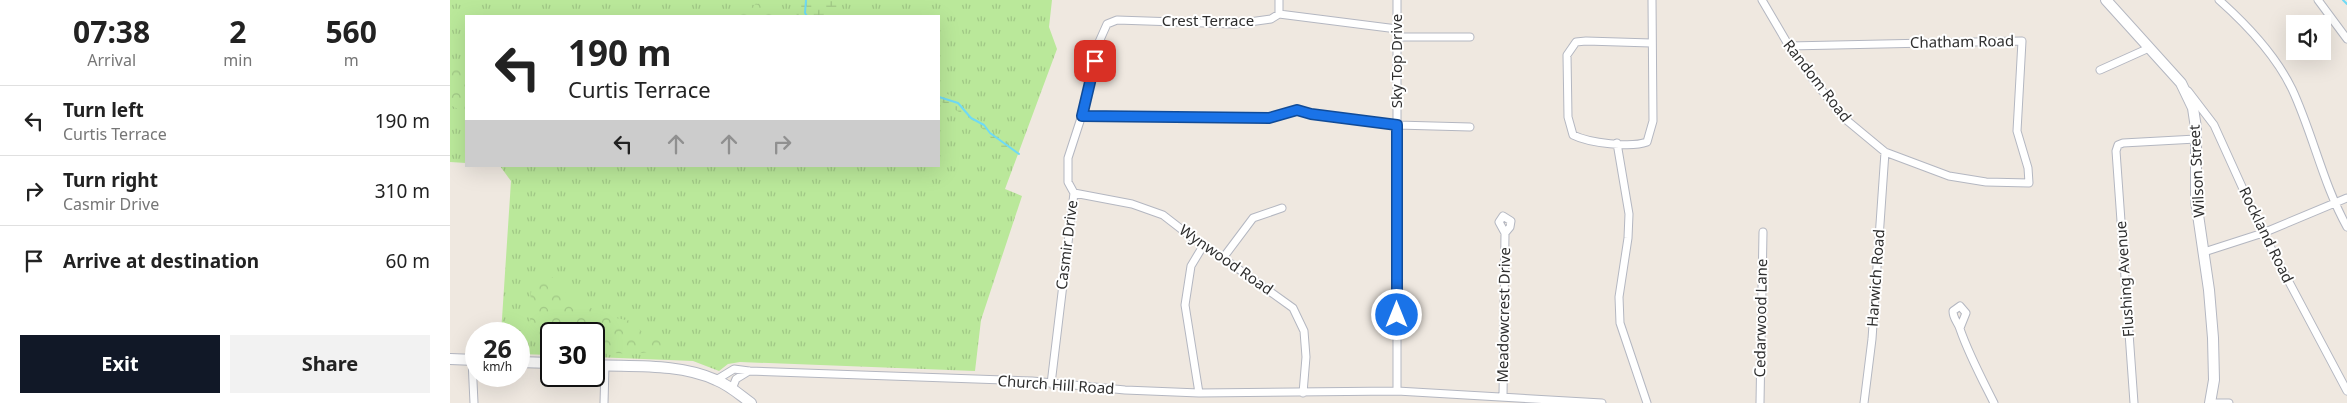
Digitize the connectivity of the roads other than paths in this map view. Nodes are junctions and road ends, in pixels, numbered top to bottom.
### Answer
1 (1279, 0) edge
2 (1397, 0) edge
3 (1652, 0) edge
4 (1762, 0) edge
5 (2106, 0) edge
6 (2219, 0) edge
7 (2318, 0) edge
8 (1279, 14) junction
9 (1107, 24) joint
10 (1397, 29) junction
11 (1396, 37) junction
12 (1470, 37) dead end
13 (2347, 39) edge
14 (1651, 43) junction
15 (1789, 46) junction
16 (2149, 48) junction
17 (2100, 70) dead end
18 (2181, 83) junction
19 (1082, 116) junction
20 (1397, 125) junction
21 (1470, 126) dead end
22 (2196, 139) junction
23 (1617, 143) junction
24 (1885, 152) junction
25 (2029, 183) joint
26 (1074, 193) junction
27 (2347, 198) edge
28 (2334, 204) junction
29 (1282, 208) dead end
30 (2347, 227) edge
31 (1763, 232) dead end
32 (1505, 233) dead end
33 (2263, 234) junction
34 (1203, 246) junction
35 (2204, 252) junction
36 (1223, 258) junction
37 (1960, 328) dead end
38 (450, 359) edge
39 (465, 360) edge
40 (605, 366) edge
41 (749, 371) junction
42 (716, 380) junction
43 (1051, 384) junction
44 (474, 387) edge
45 (604, 387) edge
46 (732, 389) junction
47 (1397, 391) junction
48 (2347, 391) edge
49 (1303, 392) junction
50 (1199, 393) junction
51 (1503, 397) junction
52 (1554, 401) edge
53 (474, 403) edge
54 (604, 403) edge
55 (751, 403) edge
56 (1602, 403) edge
57 (1647, 403) edge
58 (1760, 403) edge
59 (1864, 403) edge
60 (1994, 403) edge
61 (2134, 403) edge
62 (2210, 403) edge
63 (2215, 403) edge
64 (2229, 403) edge

1 - 8 street
2 - 10 street, Sky Top Drive
3 - 14 street
4 - 15 street, Random Road
5 - 16 main road, Wilson Street
6 - 28 street
7 - 13 street
8 - 9 street, Crest Terrace
8 - 10 street, Crest Terrace
9 - 19 street, Casmir Drive
10 - 11 street, Sky Top Drive
11 - 12 street
11 - 20 street, Sky Top Drive
14 - 23 street
14 - 23 street
15 - 24 street, Random Road
15 - 25 street, Chatham Road
16 - 17 street
16 - 18 main road, Wilson Street
18 - 22 main road, Wilson Street
18 - 33 street, Rockland Road
19 - 20 street
19 - 26 street, Casmir Drive
20 - 21 street
20 - 47 street, Sky Top Drive
22 - 35 main road, Wilson Street
22 - 61 street, Flushing Avenue
23 - 57 street
24 - 25 street, Random Road
24 - 59 street, Harwich Road
26 - 34 street, Wynwood Road
26 - 43 street, Casmir Drive
27 - 28 street
28 - 30 street
28 - 33 street
29 - 36 street
31 - 58 street, Cedarwood Lane
32 - 51 street, Meadowcrest Drive
33 - 35 street
33 - 48 street, Rockland Road
34 - 36 street, Wynwood Road
34 - 50 street
35 - 62 main road, Wilson Street
36 - 49 street, Wynwood Road
37 - 60 street
38 - 39 main road
40 - 42 main road
41 - 42 street, Church Hill Road
41 - 43 street, Church Hill Road
41 - 46 street
42 - 46 main road
43 - 50 street, Church Hill Road
44 - 53 street
45 - 54 street
46 - 55 main road
47 - 49 street, Church Hill Road
47 - 51 street, Church Hill Road
49 - 50 street, Church Hill Road
51 - 52 street, Church Hill Road
52 - 56 street, Church Hill Road
63 - 64 street

